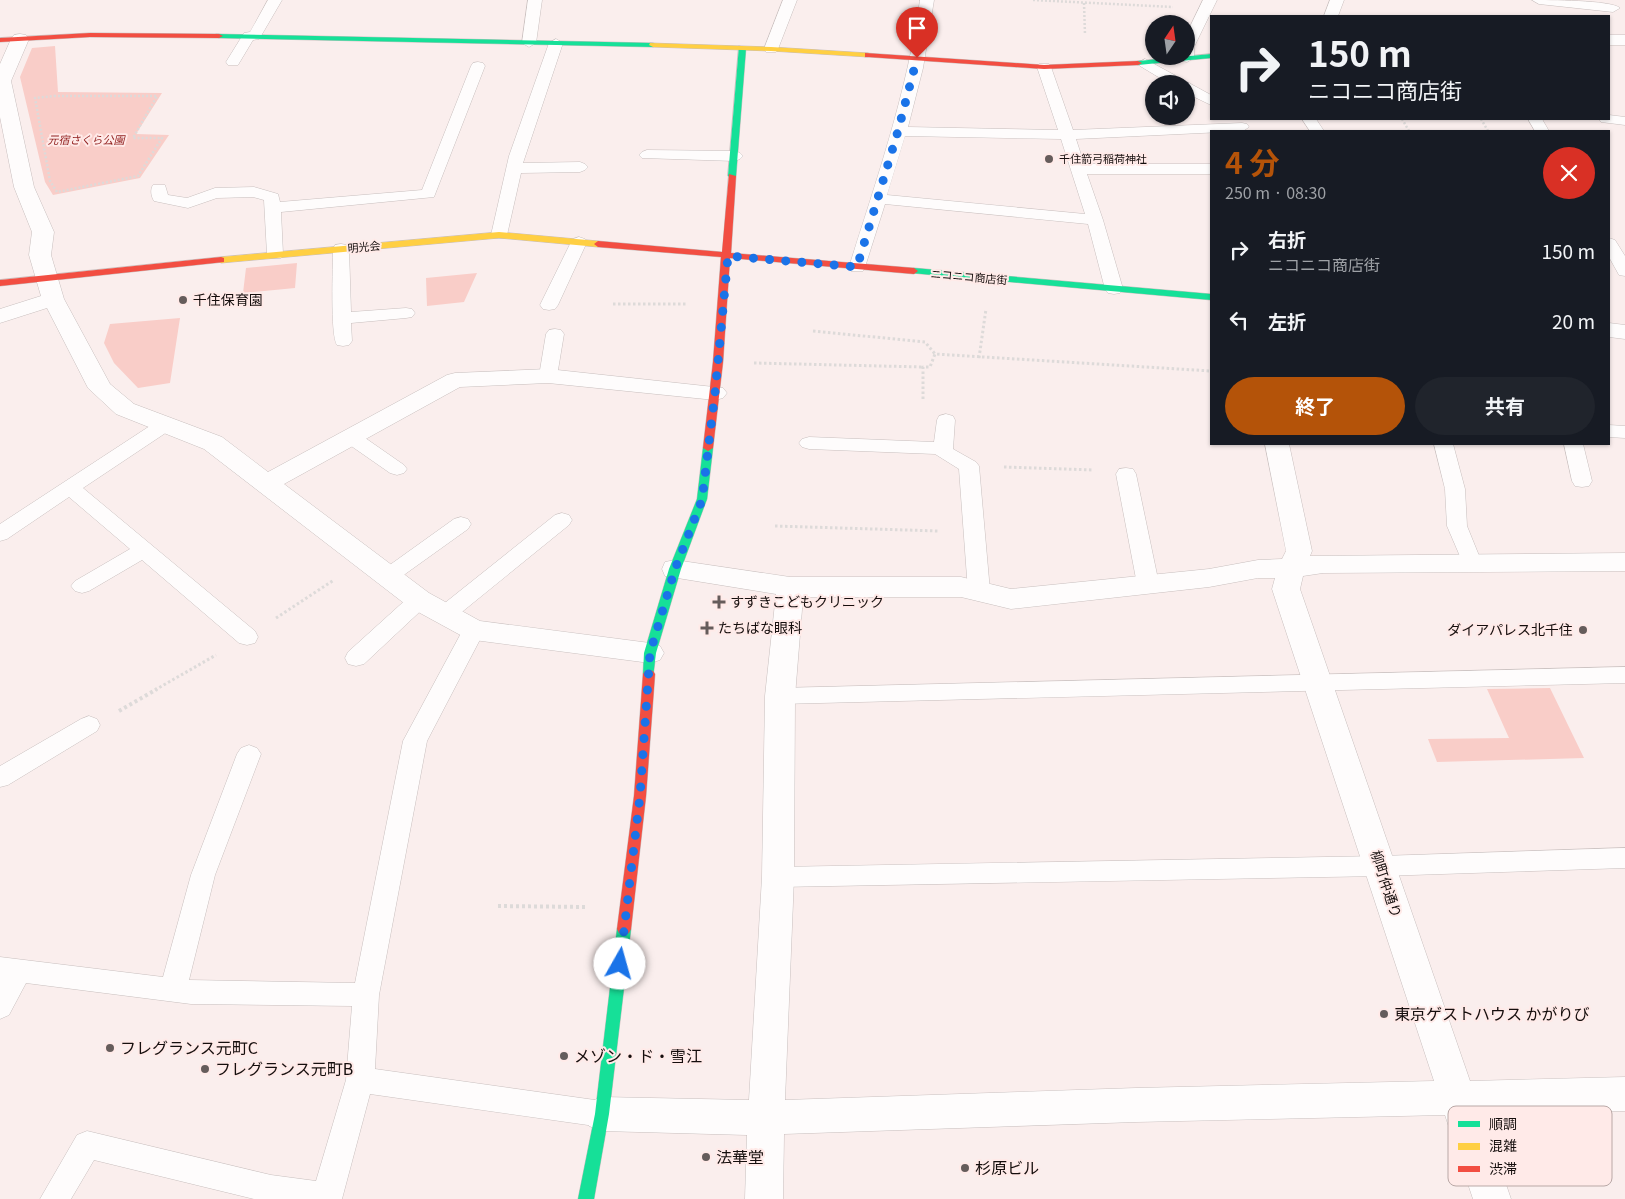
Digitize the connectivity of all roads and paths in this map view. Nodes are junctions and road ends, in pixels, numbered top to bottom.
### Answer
1 (275, 0) edge
2 (535, 0) edge
3 (790, 0) edge
4 (927, 0) edge
5 (1033, 0) edge
6 (1114, 0) edge
7 (1338, 0) edge
8 (1529, 0) edge
9 (1539, 0) edge
10 (1208, 4) edge
11 (1114, 5) junction
12 (1613, 8) dead end
13 (1331, 15) edge
14 (1536, 15) edge
15 (1195, 32) edge
16 (251, 36) junction
17 (20, 39) junction
18 (0, 40) edge
19 (1610, 40) edge
20 (1625, 40) edge
21 (529, 43) junction
22 (556, 43) junction
23 (742, 48) junction
24 (771, 49) junction
25 (1210, 56) edge
26 (1195, 57) edge
27 (917, 58) junction
28 (233, 62) dead end
29 (1145, 63) edge
30 (1148, 65) edge
31 (478, 66) dead end
32 (1044, 67) junction
33 (1166, 75) edge
34 (1, 81) edge
35 (1195, 92) edge
36 (54, 96) joint
37 (1210, 100) edge
38 (1610, 119) edge
39 (1625, 121) edge
40 (1241, 126) edge
41 (6, 131) edge
42 (898, 131) junction
43 (1067, 135) junction
44 (647, 155) dead end
45 (734, 156) junction
46 (580, 167) dead end
47 (514, 168) junction
48 (1078, 169) junction
49 (1210, 169) edge
50 (159, 188) dead end
51 (878, 199) junction
52 (272, 208) junction
53 (1095, 220) junction
54 (499, 235) junction
55 (580, 242) junction
56 (1610, 245) edge
57 (341, 248) junction
58 (276, 254) junction
59 (728, 256) junction
60 (857, 267) junction
61 (1625, 271) edge
62 (991, 279) junction
63 (0, 283) edge
64 (51, 288) junction
65 (1114, 289) junction
66 (1210, 297) edge
67 (614, 304) dead end
68 (723, 304) junction
69 (549, 305) dead end
70 (406, 313) dead end
71 (0, 316) edge
72 (342, 318) junction
73 (1610, 330) edge
74 (813, 331) dead end
75 (1625, 332) edge
76 (555, 334) dead end
77 (342, 341) dead end
78 (935, 354) junction
79 (979, 358) junction
80 (718, 362) junction
81 (923, 367) junction
82 (1210, 372) edge
83 (548, 376) junction
84 (715, 393) junction
85 (946, 420) joint
86 (166, 424) junction
87 (1610, 431) edge
88 (1625, 432) edge
89 (351, 437) junction
90 (809, 443) dead end
91 (1277, 445) edge
92 (1444, 445) edge
93 (1573, 445) edge
94 (944, 448) junction
95 (969, 466) junction
96 (398, 469) dead end
97 (1126, 474) joint
98 (1582, 481) dead end
99 (265, 484) junction
100 (71, 488) junction
101 (562, 520) dead end
102 (461, 524) dead end
103 (775, 526) dead end
104 (974, 532) junction
105 (0, 534) edge
106 (143, 550) junction
107 (1472, 563) junction
108 (1623, 566) edge
109 (1292, 568) junction
110 (675, 569) junction
111 (386, 577) junction
112 (1148, 584) junction
113 (82, 586) dead end
114 (790, 587) junction
115 (979, 591) junction
116 (418, 600) junction
117 (444, 615) junction
118 (474, 630) junction
119 (247, 638) dead end
120 (650, 653) junction
121 (356, 658) dead end
122 (1625, 675) edge
123 (1318, 684) junction
124 (780, 696) junction
125 (89, 725) dead end
126 (249, 754) dead end
127 (0, 778) edge
128 (1625, 858) edge
129 (1381, 866) junction
130 (778, 877) junction
131 (498, 906) dead end
132 (627, 908) junction
133 (9, 970) edge
134 (173, 990) junction
135 (366, 996) junction
136 (0, 1007) edge
137 (360, 1080) junction
138 (1625, 1094) edge
139 (1458, 1099) junction
140 (1460, 1106) edge
141 (602, 1114) junction
142 (766, 1118) junction
143 (1488, 1186) edge
144 (327, 1198) edge
145 (55, 1199) edge
146 (586, 1199) edge
147 (764, 1199) edge
148 (1492, 1199) edge

1 - 16 lane
2 - 21 lane
3 - 24 lane
4 - 27 lane
5 - 11 path
6 - 11 path
7 - 13 lane
8 - 14 lane
9 - 12 lane
10 - 11 path
10 - 15 lane
16 - 17 street
16 - 21 street
16 - 28 lane
17 - 18 street
17 - 34 street
19 - 20 street
21 - 22 street
22 - 23 street
22 - 47 lane
23 - 24 street
23 - 45 street
24 - 27 street
25 - 26 street
27 - 32 street
27 - 42 lane
29 - 32 street
30 - 33 lane
31 - 52 lane
32 - 43 lane
34 - 41 street
35 - 37 lane
36 - 36 path
38 - 39 lane
40 - 43 lane
41 - 64 street
42 - 43 lane
42 - 51 lane
43 - 48 lane
44 - 45 lane
45 - 59 street
46 - 47 lane
47 - 54 lane
48 - 49 lane
48 - 53 lane
50 - 52 lane
51 - 53 lane
51 - 60 lane
52 - 58 lane
53 - 65 lane
54 - 55 street, 明光会
54 - 57 street, 明光会
55 - 59 street, 明光会
55 - 69 lane
56 - 61 lane
57 - 58 street, 明光会
57 - 72 lane
58 - 64 street, 明光会
59 - 60 street, ニコニコ商店街
59 - 68 street
60 - 62 street, ニコニコ商店街
62 - 65 street, ニコニコ商店街
62 - 79 path
63 - 64 street, 明光会
64 - 71 street
64 - 86 street
65 - 66 street, ニコニコ商店街
67 - 68 path
68 - 80 street
70 - 72 lane
72 - 77 lane
73 - 75 street
74 - 78 path
76 - 83 lane
78 - 79 path
78 - 81 path
79 - 82 path
80 - 81 path
80 - 84 street
81 - 85 path
83 - 84 street
83 - 89 street
84 - 110 street
85 - 94 lane
86 - 99 street
86 - 100 lane
87 - 88 lane
89 - 96 lane
89 - 99 street
90 - 94 lane
91 - 109 street, 柳町仲通り
92 - 107 lane
93 - 98 lane
94 - 95 lane
95 - 97 path
95 - 104 lane
97 - 112 lane
99 - 111 street
100 - 105 lane
100 - 106 lane
101 - 117 lane
102 - 111 lane
103 - 104 path
104 - 115 lane
106 - 113 lane
106 - 119 lane
107 - 108 street
107 - 109 street
109 - 112 street
109 - 123 street, 柳町仲通り
110 - 114 street
110 - 120 street
111 - 116 street
112 - 115 street
114 - 115 street
114 - 124 street
116 - 117 street
116 - 121 lane
117 - 118 street
118 - 120 street
118 - 135 lane
120 - 132 street
122 - 123 lane
123 - 124 lane
123 - 129 street, 柳町仲通り
124 - 130 street
125 - 127 lane
126 - 134 lane
128 - 129 lane
129 - 130 lane
129 - 139 street, 柳町仲通り
130 - 142 street
131 - 132 path
132 - 141 street
133 - 134 lane
133 - 136 lane
134 - 135 lane
135 - 137 lane
137 - 141 lane
137 - 144 lane
138 - 139 street
139 - 140 street, 柳町仲通り
139 - 142 street
141 - 142 street
141 - 146 street
142 - 147 street
143 - 148 street, 柳町仲通り
144 - 145 lane

